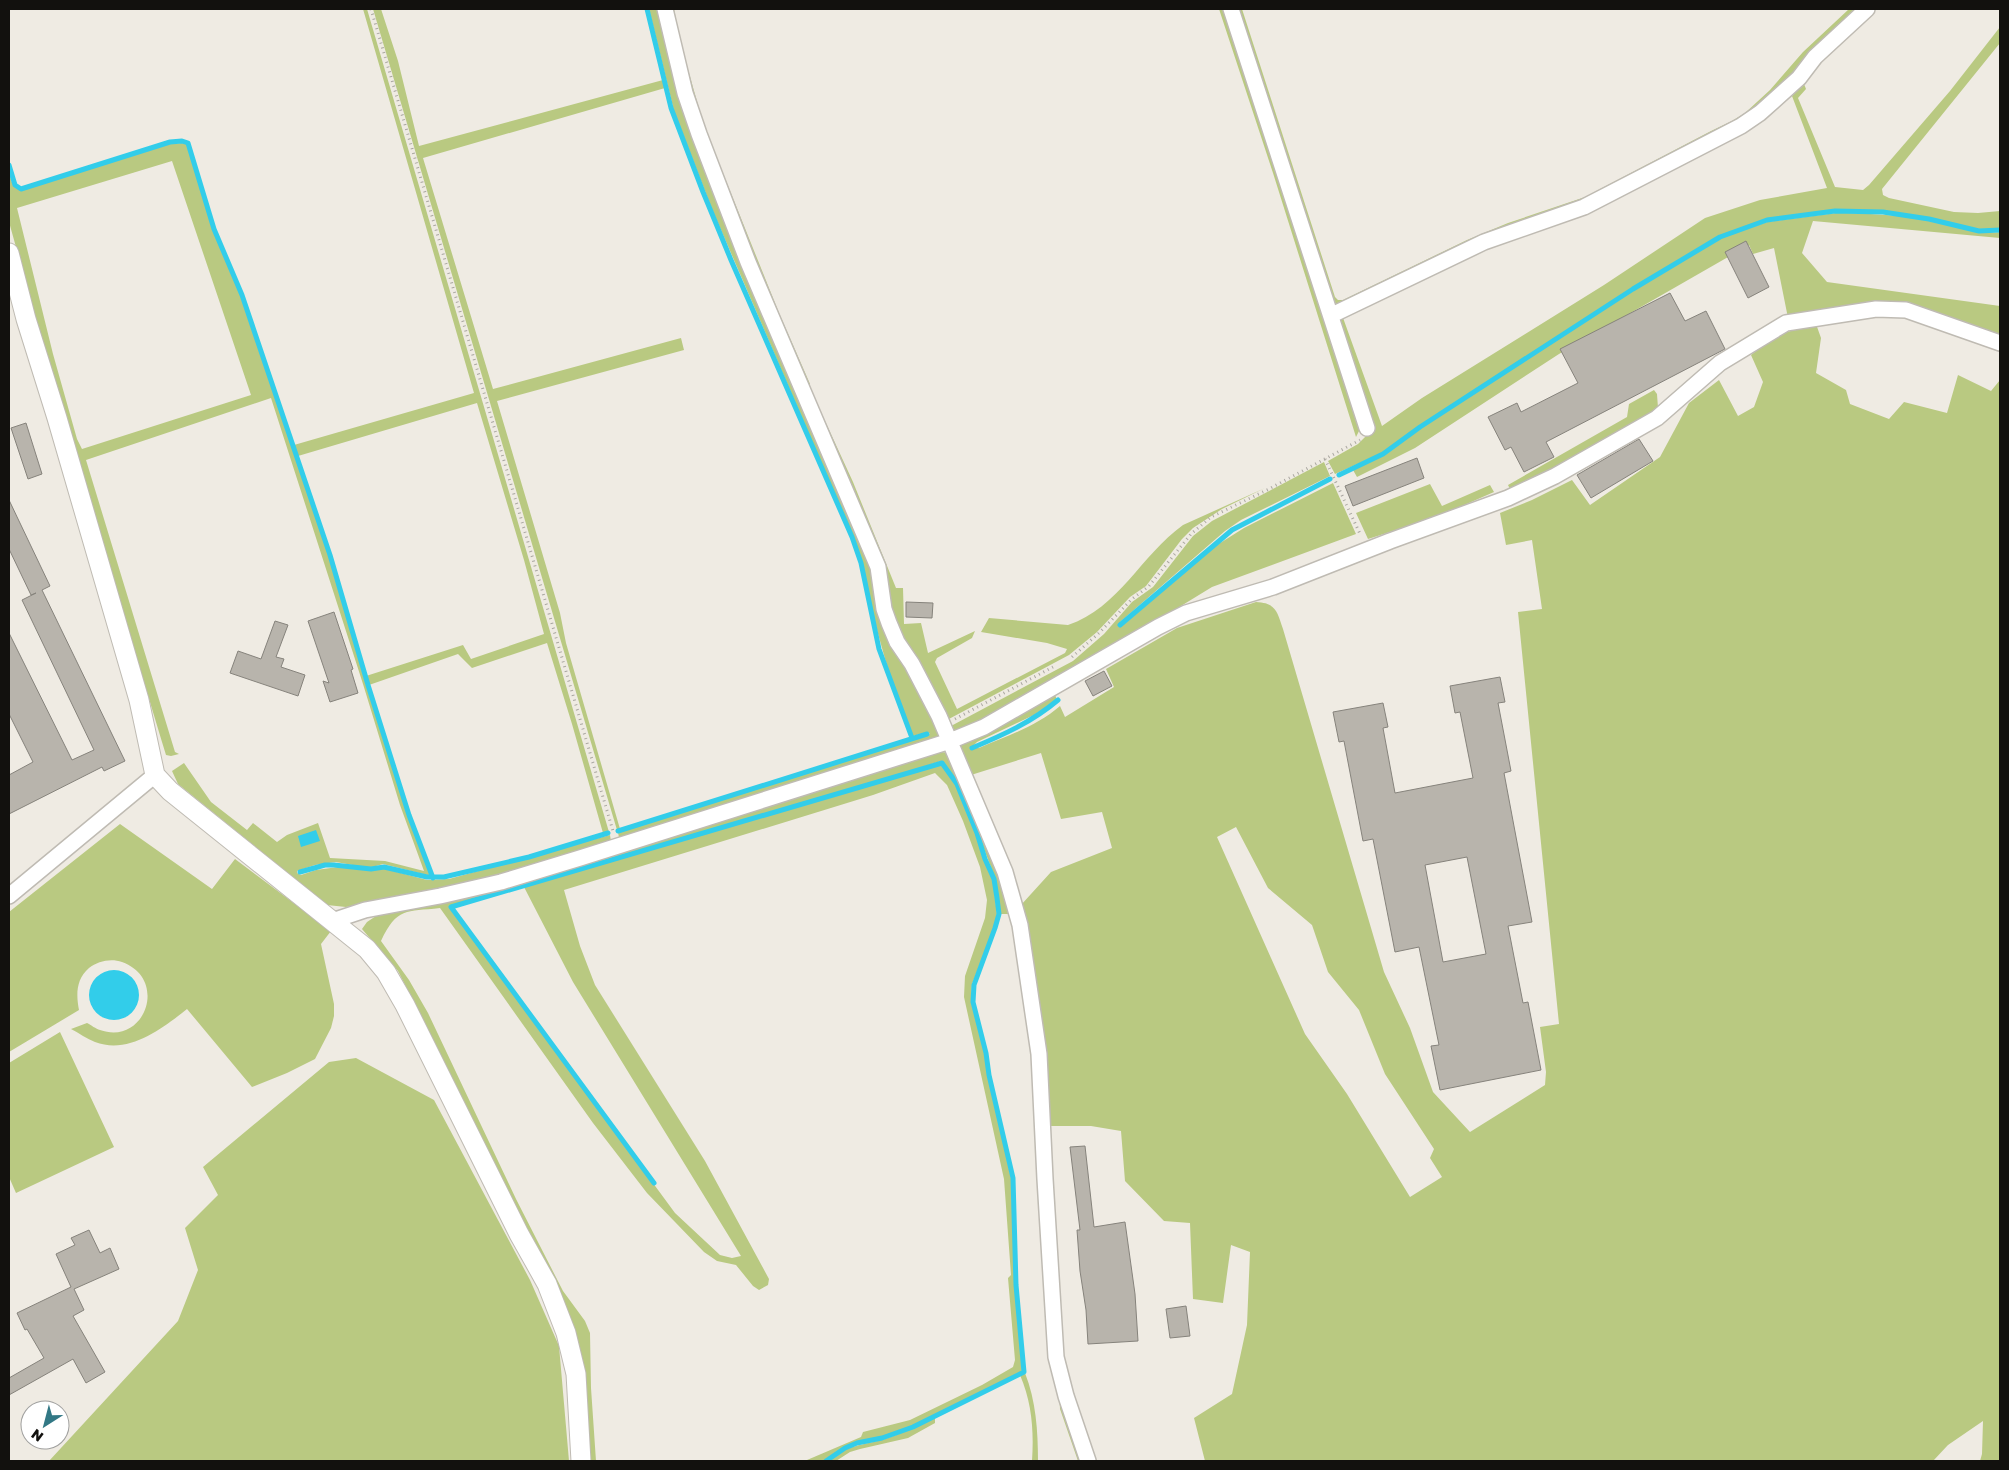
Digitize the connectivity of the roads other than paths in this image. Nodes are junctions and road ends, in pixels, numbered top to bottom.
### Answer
1 (665, 9) edge
2 (1231, 9) edge
3 (1867, 9) edge
4 (9, 253) edge
5 (1332, 316) junction
6 (2000, 343) edge
7 (1367, 428) road end
8 (950, 741) junction
9 (155, 775) junction
10 (9, 896) edge
11 (332, 921) junction
12 (582, 1461) edge
13 (1088, 1461) edge

1 - 8 street
2 - 5 street
3 - 5 street
4 - 9 street
5 - 7 street
6 - 8 street
8 - 11 street
8 - 13 street
9 - 10 street
9 - 11 street
11 - 12 street

